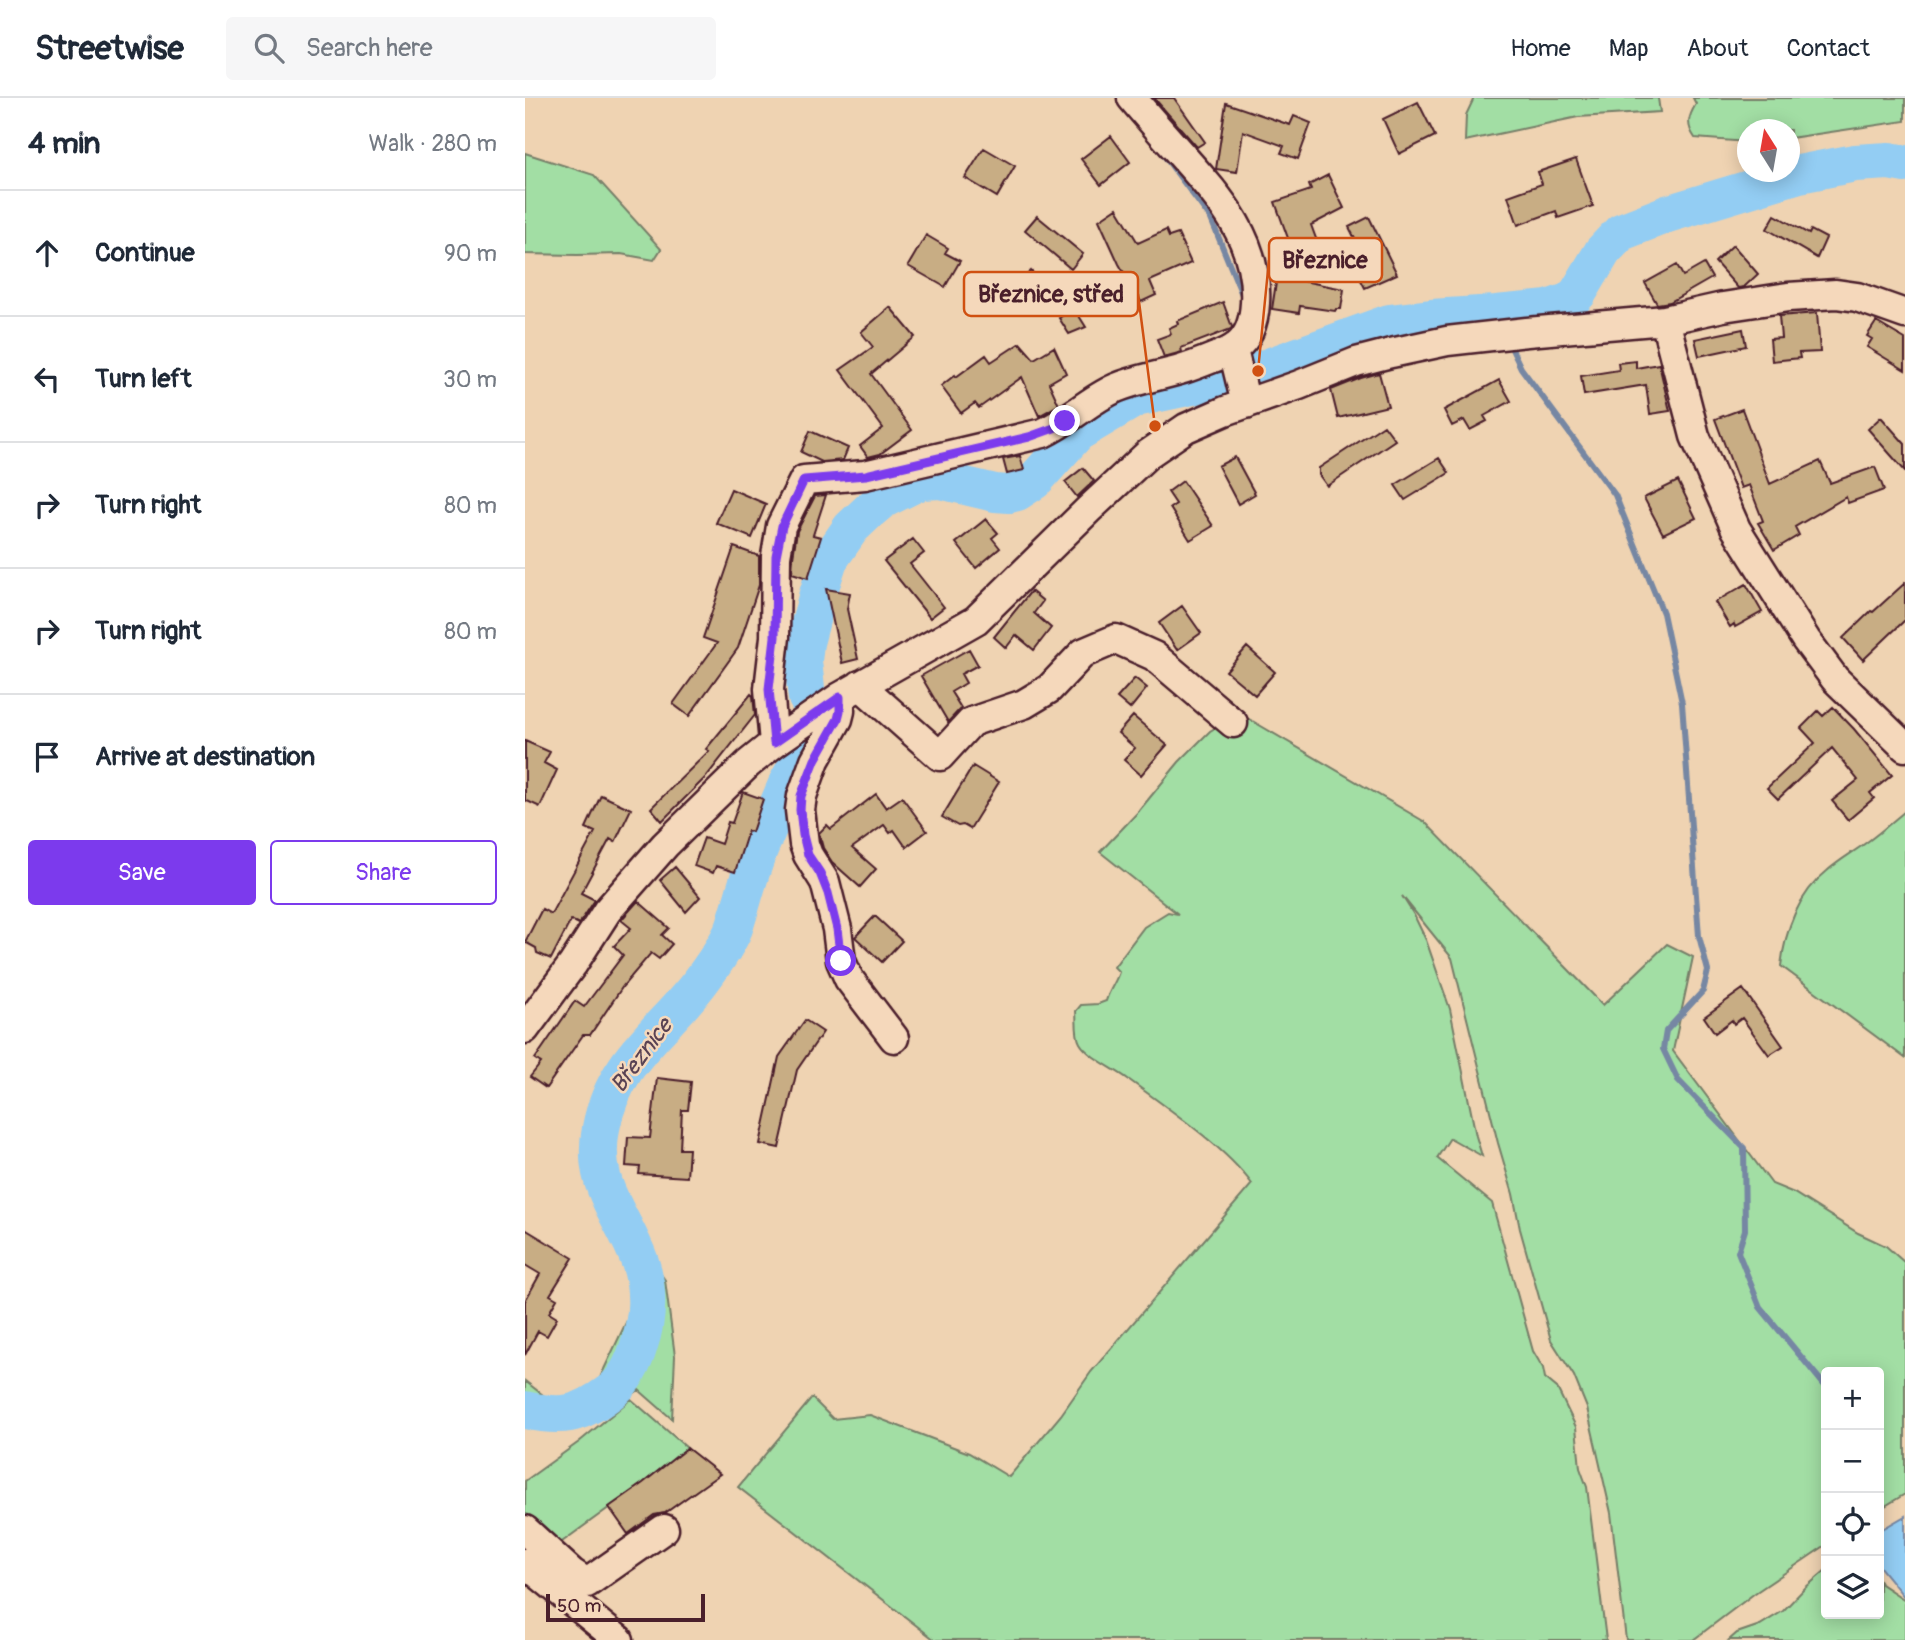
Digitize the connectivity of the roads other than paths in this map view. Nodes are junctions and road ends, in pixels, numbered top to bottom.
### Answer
1 (1132, 98) edge
2 (1905, 314) edge
3 (1665, 320) junction
4 (1239, 377) junction
5 (850, 691) junction
6 (1233, 723) dead end
7 (774, 743) junction
8 (1905, 747) edge
9 (525, 1029) edge
10 (894, 1038) dead end
11 (664, 1529) dead end
12 (525, 1530) edge
13 (525, 1563) edge
14 (619, 1640) edge

1 - 4 street
2 - 3 street
3 - 4 street
3 - 8 street
4 - 5 street
4 - 7 street
5 - 6 street
5 - 7 street
5 - 10 street
7 - 9 street
11 - 12 street
13 - 14 street

